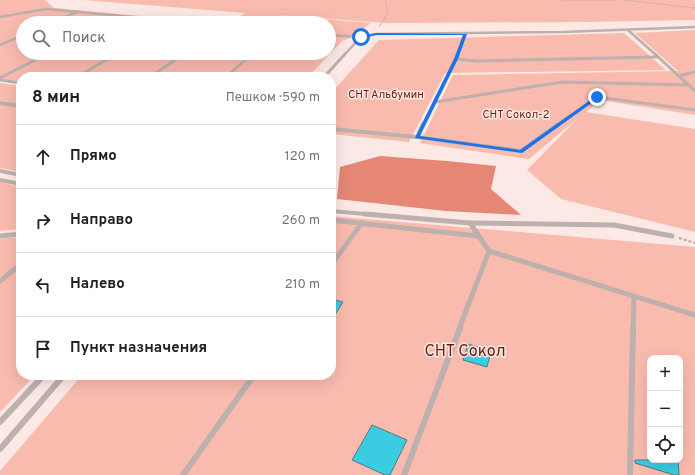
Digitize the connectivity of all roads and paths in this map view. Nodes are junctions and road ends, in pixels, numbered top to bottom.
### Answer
1 (385, 0) edge
2 (563, 0) edge
3 (617, 0) edge
4 (624, 0) edge
5 (695, 8) edge
6 (77, 12) junction
7 (68, 16) edge
8 (123, 16) edge
9 (0, 17) edge
10 (695, 27) edge
11 (628, 30) junction
12 (376, 34) junction
13 (465, 34) junction
14 (336, 35) edge
15 (361, 37) junction
16 (16, 38) edge
17 (0, 45) edge
18 (657, 57) junction
19 (456, 59) junction
20 (37, 60) edge
21 (106, 60) edge
22 (176, 60) edge
23 (246, 60) edge
24 (86, 72) edge
25 (158, 72) edge
26 (232, 72) edge
27 (329, 72) edge
28 (695, 72) edge
29 (679, 76) junction
30 (0, 79) edge
31 (16, 82) edge
32 (689, 85) junction
33 (695, 91) edge
34 (435, 102) junction
35 (0, 103) edge
36 (16, 105) edge
37 (695, 110) edge
38 (336, 130) edge
39 (417, 137) junction
40 (0, 171) edge
41 (16, 174) edge
42 (0, 180) edge
43 (16, 183) edge
44 (336, 211) edge
45 (336, 220) edge
46 (362, 223) junction
47 (470, 223) junction
48 (16, 234) edge
49 (0, 236) edge
50 (478, 236) junction
51 (672, 236) joint
52 (695, 243) edge
53 (490, 251) junction
54 (336, 258) edge
55 (16, 268) edge
56 (0, 281) edge
57 (634, 297) junction
58 (695, 315) edge
59 (39, 380) edge
60 (60, 380) edge
61 (250, 380) edge
62 (0, 422) edge
63 (0, 449) edge
64 (183, 475) edge
65 (404, 475) edge
66 (630, 475) edge

1 - 12 path
2 - 3 path
4 - 5 path
6 - 7 lane
6 - 8 lane
6 - 9 lane
10 - 11 lane
11 - 13 lane
11 - 18 lane
12 - 13 lane
12 - 15 lane
13 - 19 lane
14 - 15 lane
15 - 27 lane
16 - 17 lane
18 - 19 lane
18 - 29 lane
19 - 34 lane
20 - 30 lane
21 - 24 lane
22 - 25 lane
23 - 26 lane
28 - 29 lane
29 - 32 lane
30 - 31 lane
32 - 33 lane
32 - 34 lane
34 - 39 lane
35 - 36 street
37 - 39 lane
38 - 39 lane
40 - 41 street
42 - 43 lane
44 - 47 lane
45 - 46 lane
46 - 50 lane
46 - 54 lane
47 - 50 lane
47 - 51 lane
48 - 49 lane
50 - 53 lane
51 - 52 path
53 - 57 lane
53 - 65 lane
55 - 56 lane
57 - 58 lane
57 - 66 lane
59 - 62 lane
60 - 63 lane
61 - 64 lane

